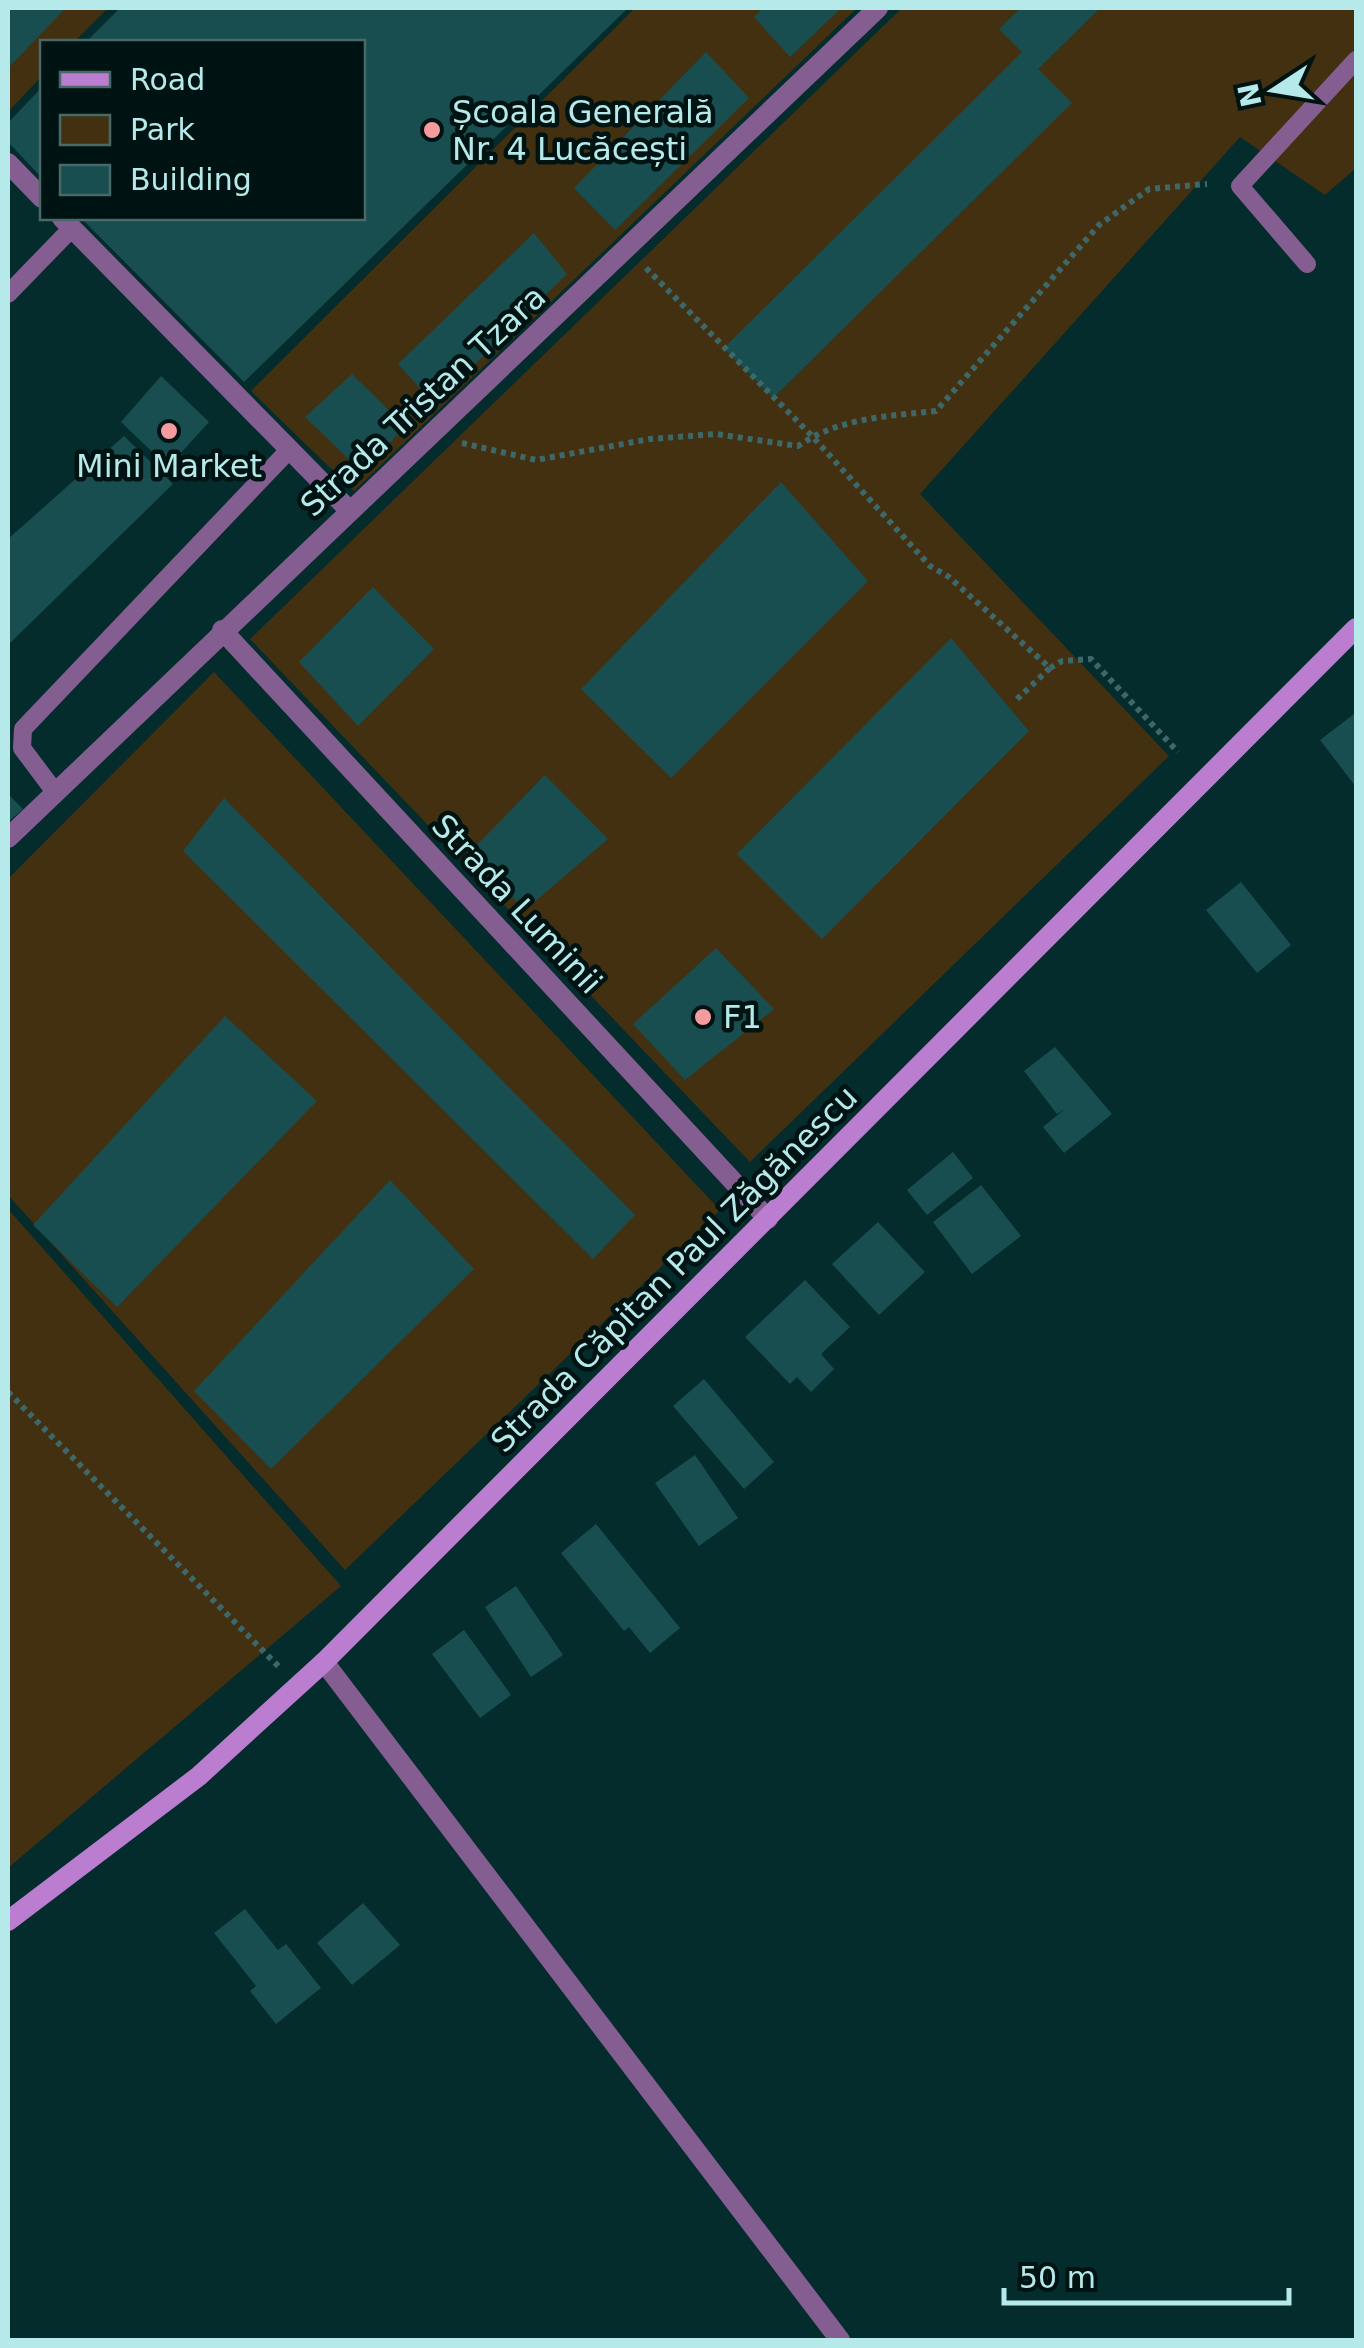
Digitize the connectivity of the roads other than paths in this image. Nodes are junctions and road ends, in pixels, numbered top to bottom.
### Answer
1 (878, 8) edge
2 (1356, 60) edge
3 (8, 163) edge
4 (40, 196) edge
5 (67, 223) edge
6 (1307, 264) dead end
7 (8, 294) edge
8 (290, 449) junction
9 (350, 511) junction
10 (1356, 628) edge
11 (222, 630) junction
12 (55, 792) junction
13 (8, 838) edge
14 (768, 1219) junction
15 (324, 1662) junction
16 (8, 1921) edge
17 (840, 2340) edge

1 - 9 street, Strada Tristan Tzara
2 - 6 lane
3 - 4 street
5 - 7 lane
5 - 8 street
8 - 9 street
8 - 12 lane
9 - 11 street, Strada Tristan Tzara
10 - 14 main road, Strada Căpitan Paul Zăgănescu
11 - 12 street, Strada Tristan Tzara
11 - 14 street, Strada Luminii
12 - 13 street, Strada Tristan Tzara
14 - 15 main road, Strada Căpitan Paul Zăgănescu
15 - 16 main road, Strada Căpitan Paul Zăgănescu
15 - 17 street

